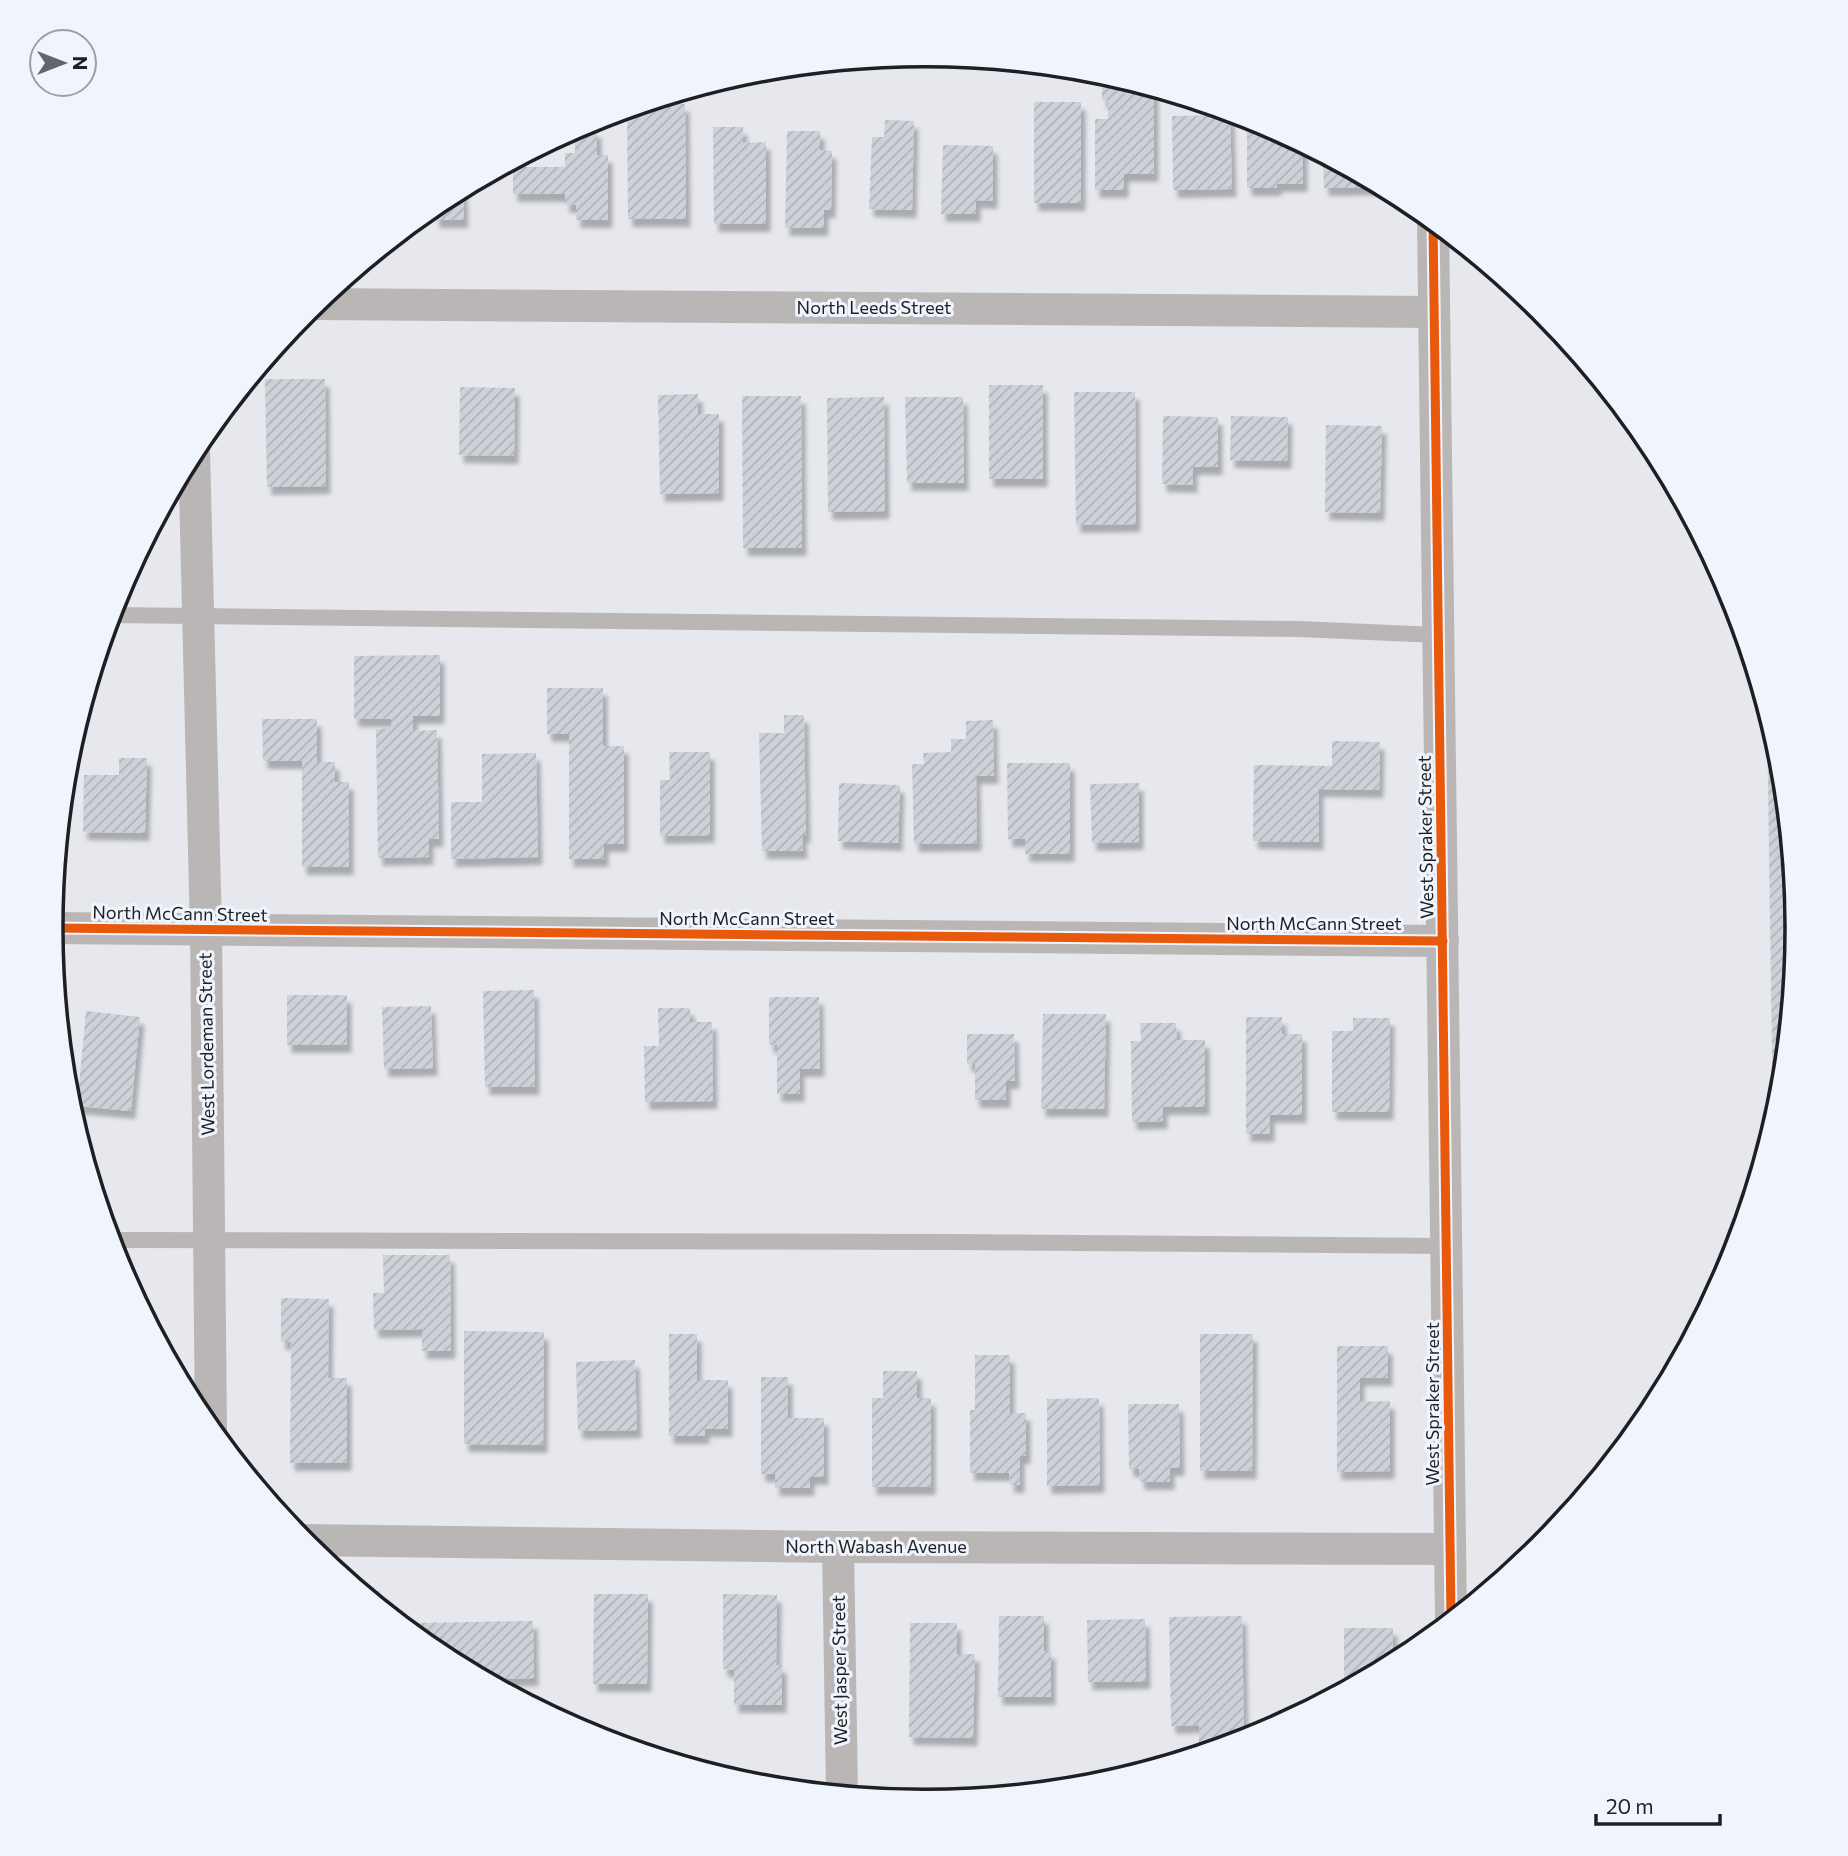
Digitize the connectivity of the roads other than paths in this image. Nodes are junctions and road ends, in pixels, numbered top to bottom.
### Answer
1 (1433, 234) edge
2 (331, 304) edge
3 (1434, 312) junction
4 (194, 471) edge
5 (123, 615) edge
6 (197, 616) junction
7 (1438, 635) junction
8 (63, 928) edge
9 (206, 930) junction
10 (1443, 940) junction
11 (123, 1240) edge
12 (210, 1241) junction
13 (1448, 1246) junction
14 (211, 1410) edge
15 (318, 1540) edge
16 (838, 1547) junction
17 (1450, 1549) junction
18 (1451, 1609) edge
19 (842, 1785) edge

1 - 3 street, West Spraker Street
2 - 3 street, North Leeds Street
3 - 7 street, West Spraker Street
4 - 6 street, West Lordeman Street
5 - 6 lane
6 - 7 lane
6 - 9 street, West Lordeman Street
7 - 10 street, West Spraker Street
8 - 9 street, North McCann Street
9 - 10 street, North McCann Street
9 - 12 street, West Lordeman Street
10 - 13 street, West Spraker Street
11 - 12 lane
12 - 13 lane
12 - 14 street, West Lordeman Street
13 - 17 street, West Spraker Street
15 - 16 street, North Wabash Avenue
16 - 17 street, North Wabash Avenue
16 - 19 street, West Jasper Street
17 - 18 street, West Spraker Street

